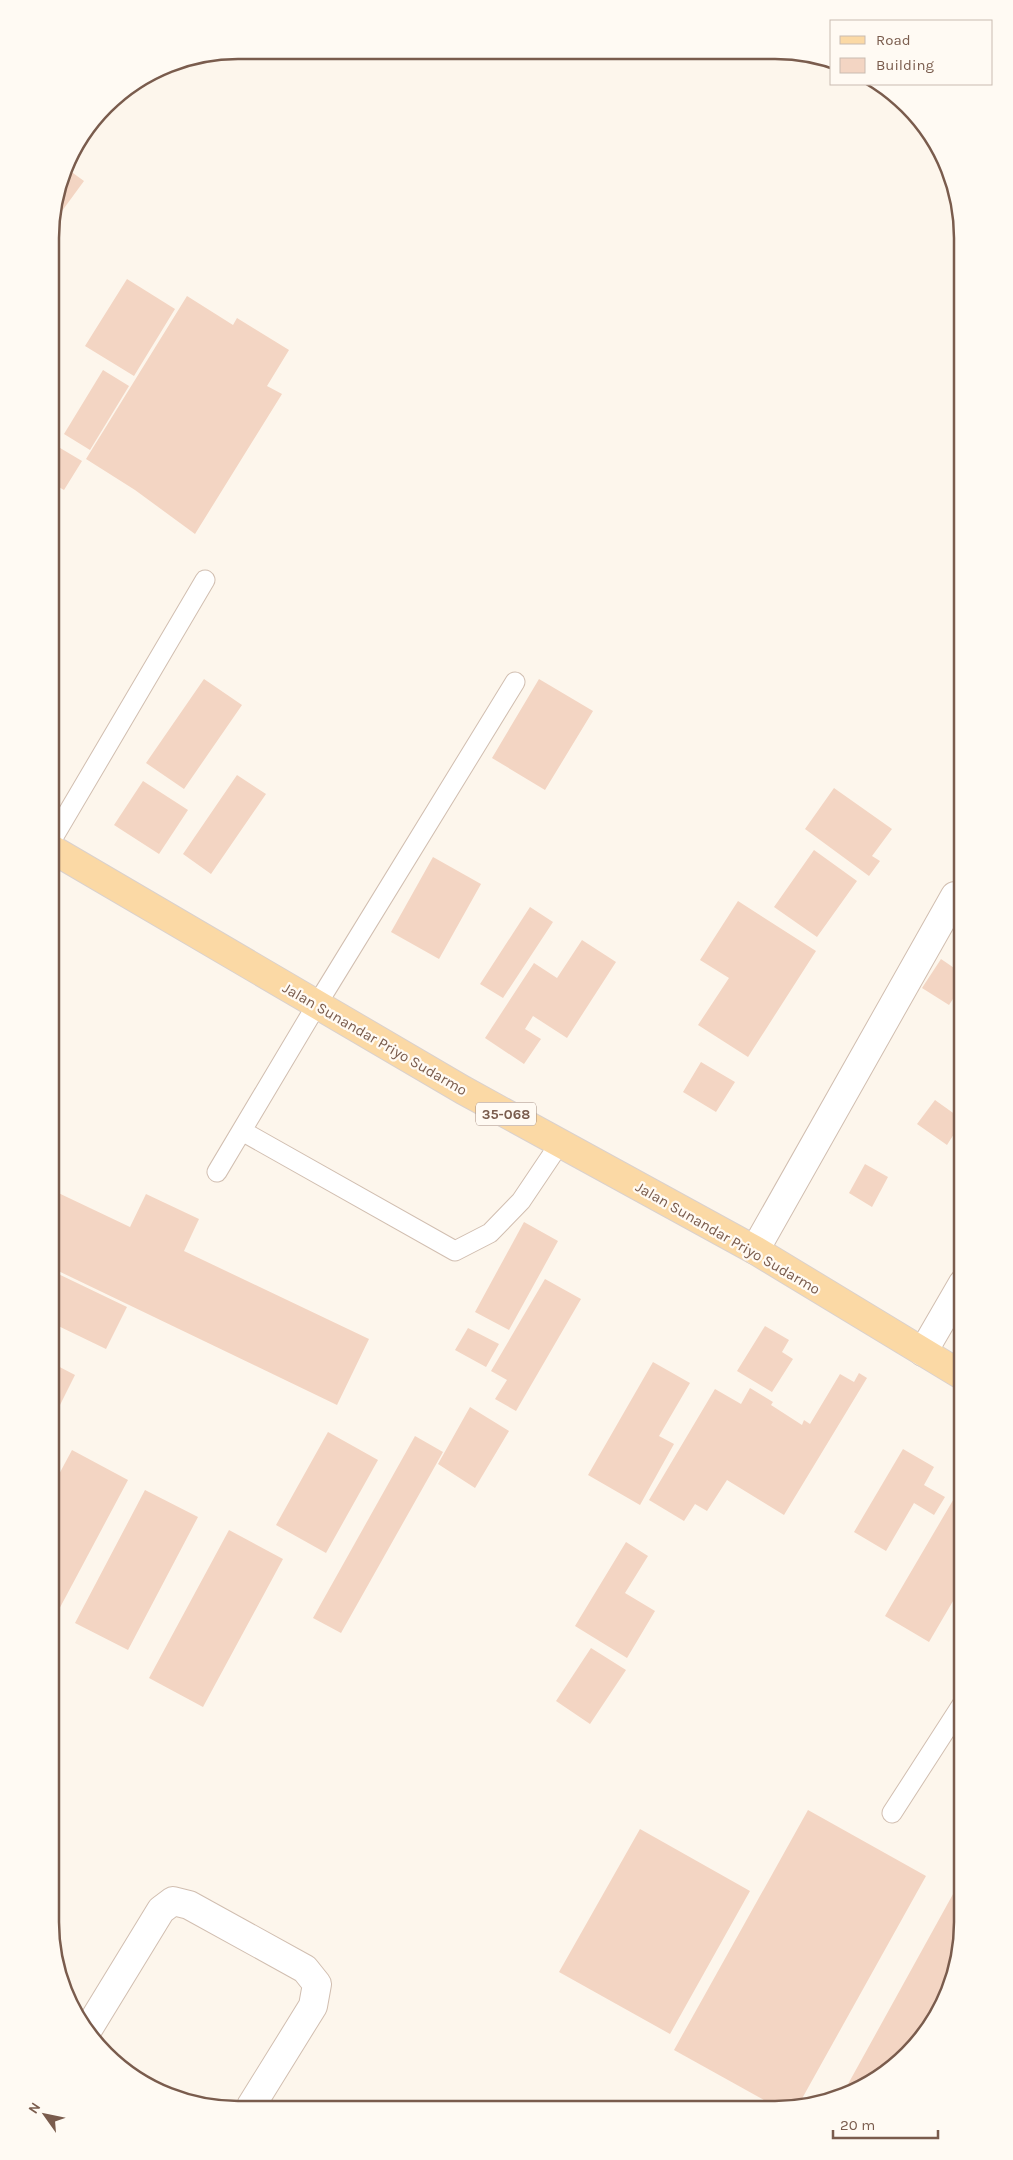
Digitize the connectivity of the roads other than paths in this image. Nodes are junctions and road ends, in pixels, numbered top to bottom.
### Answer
1 (204, 580) dead end
2 (515, 682) dead end
3 (59, 828) edge
4 (59, 853) edge
5 (954, 898) edge
6 (316, 1006) junction
7 (242, 1131) junction
8 (560, 1144) junction
9 (217, 1172) dead end
10 (755, 1250) junction
11 (954, 1299) edge
12 (923, 1352) junction
13 (954, 1371) edge
14 (954, 1717) edge
15 (892, 1813) dead end
16 (91, 2025) edge
17 (254, 2101) edge

1 - 3 lane
2 - 6 lane
4 - 6 main road, Jalan Sunandar Priyo Sudarmo / 35-068
5 - 10 street
6 - 7 lane
6 - 8 main road, Jalan Sunandar Priyo Sudarmo / 35-068
7 - 8 lane
7 - 9 lane
8 - 10 main road, Jalan Sunandar Priyo Sudarmo / 35-068
10 - 12 main road, Jalan Sunandar Priyo Sudarmo / 35-068
11 - 12 street
12 - 13 main road, Jalan Sunandar Priyo Sudarmo / 35-068
14 - 15 lane
16 - 17 street

